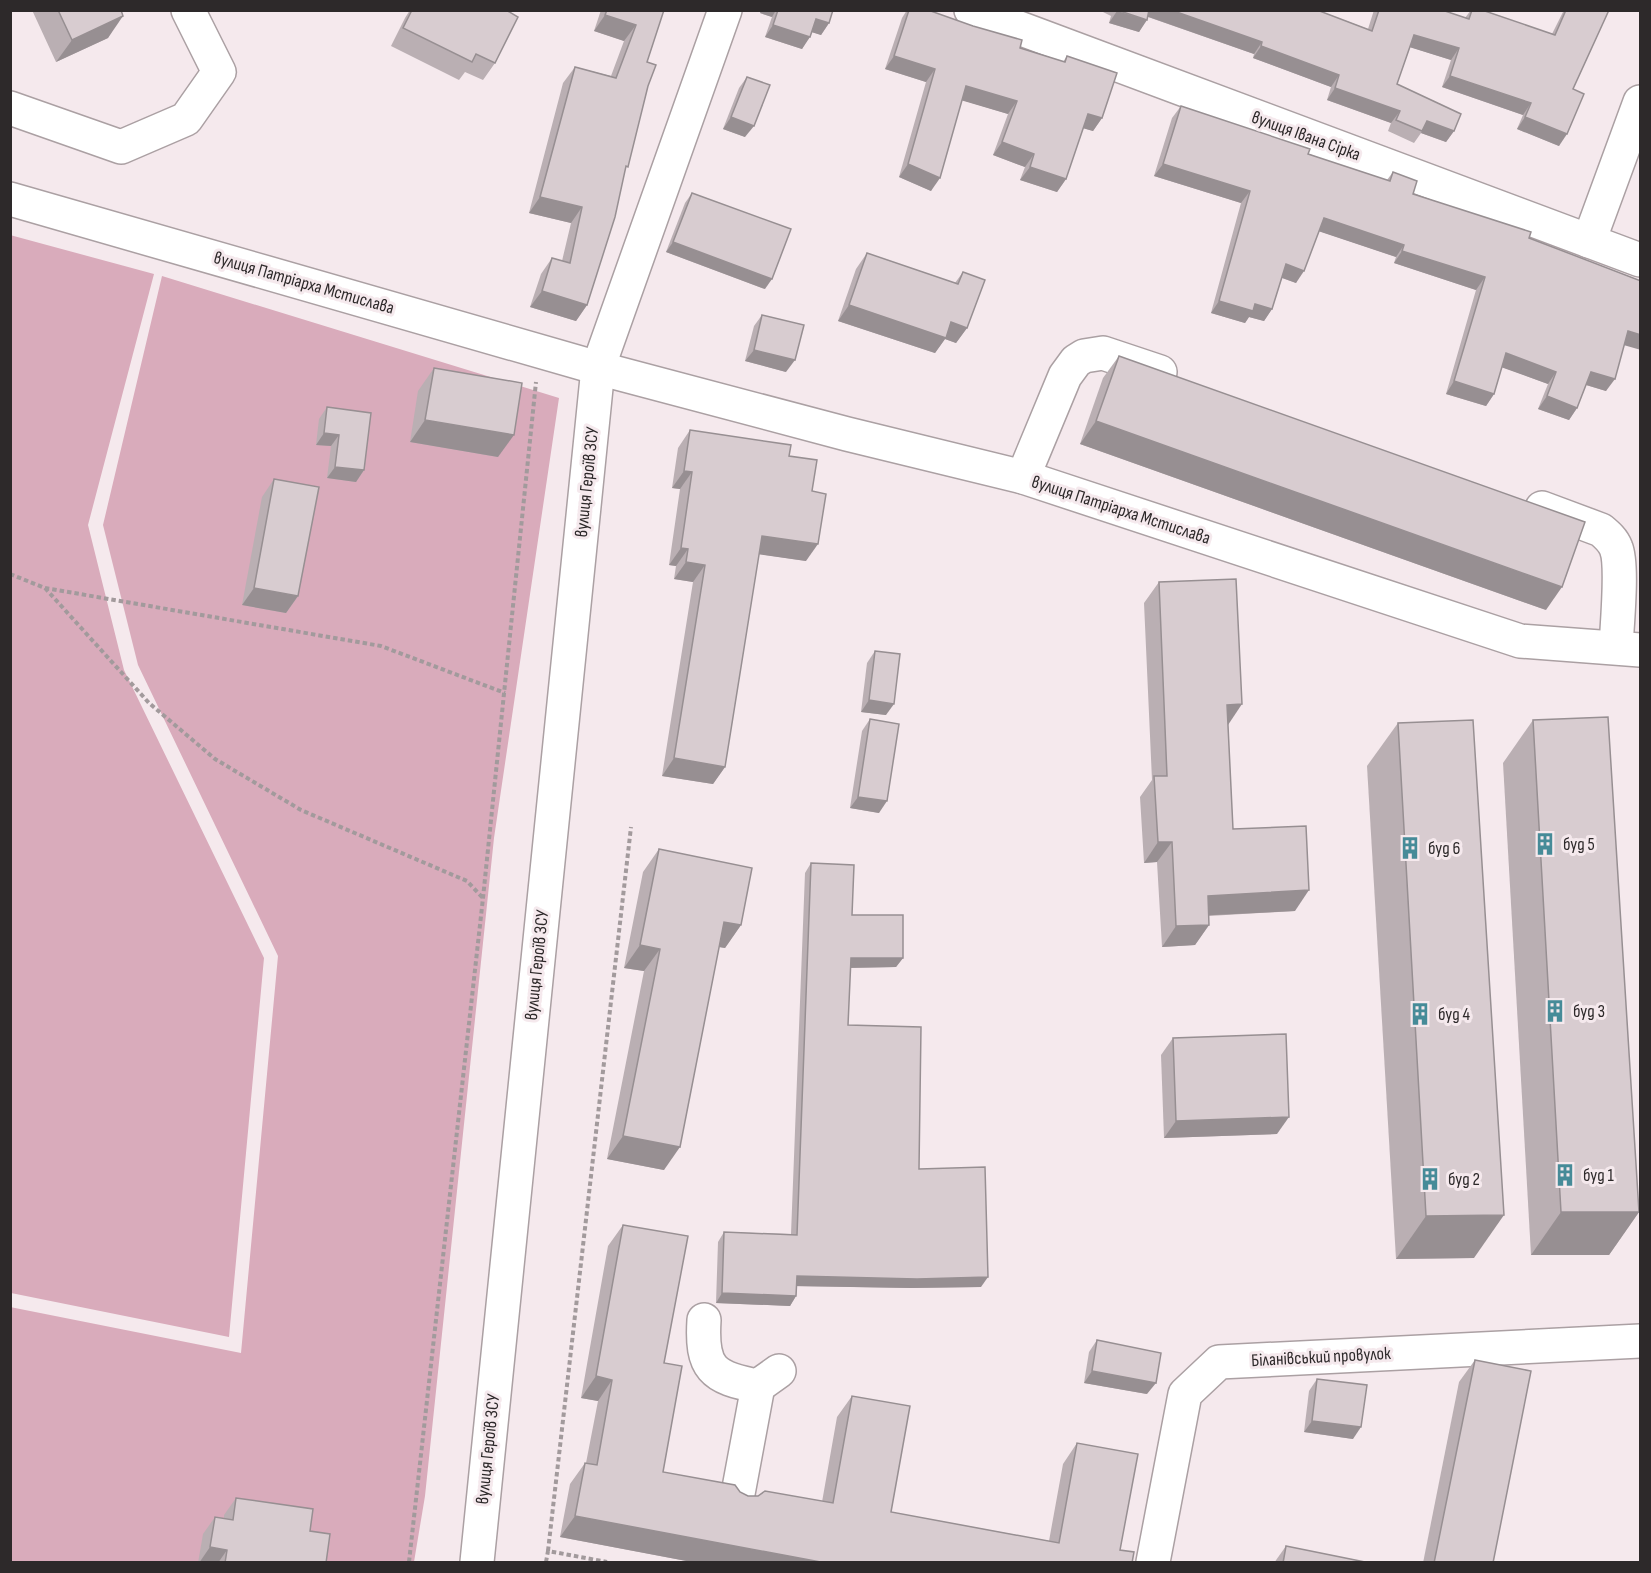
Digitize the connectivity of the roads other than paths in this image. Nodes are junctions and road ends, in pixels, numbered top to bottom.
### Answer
1 (188, 10) edge
2 (725, 10) edge
3 (971, 10) edge
4 (1641, 102) edge
5 (10, 108) edge
6 (10, 199) edge
7 (1589, 242) junction
8 (1641, 260) edge
9 (598, 368) junction
10 (1190, 383) edge
11 (1023, 477) junction
12 (1515, 499) edge
13 (1628, 648) edge
14 (704, 1320) dead end
15 (1641, 1341) edge
16 (737, 1499) edge
17 (477, 1563) edge
18 (1154, 1563) edge

1 - 5 street
2 - 9 street
3 - 7 street, вулиця Івана Сірка
4 - 7 street
6 - 9 street, вулиця Патріарха Мстислава
7 - 8 street, вулиця Івана Сірка
9 - 11 street, вулиця Патріарха Мстислава
9 - 17 street, вулиця Героїв ЗСУ
10 - 11 street
11 - 13 street, вулиця Патріарха Мстислава
12 - 13 street
14 - 16 street
15 - 18 street, Біланівський провулок

